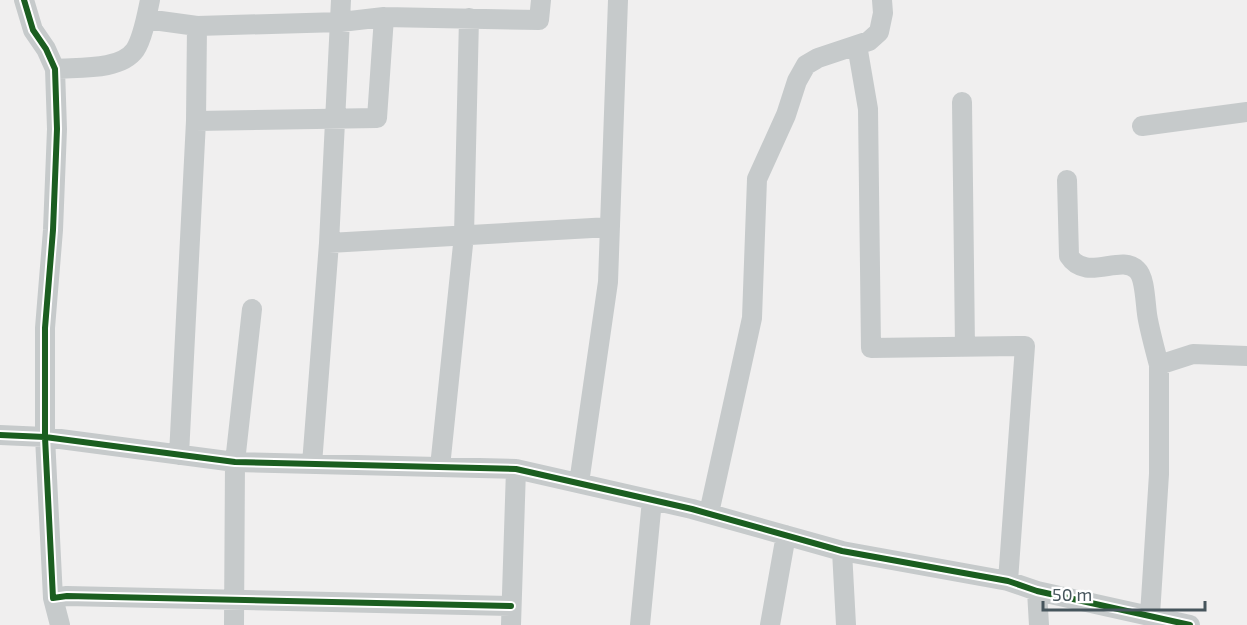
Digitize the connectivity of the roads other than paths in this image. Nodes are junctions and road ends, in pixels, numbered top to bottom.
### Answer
1 (24, 0) edge
2 (341, 0) edge
3 (541, 0) edge
4 (618, 0) edge
5 (882, 0) edge
6 (148, 9) edge
7 (384, 17) junction
8 (469, 18) junction
9 (341, 22) junction
10 (197, 26) junction
11 (857, 45) junction
12 (55, 69) junction
13 (962, 102) dead end
14 (1247, 112) edge
15 (335, 118) junction
16 (196, 121) junction
17 (1142, 126) dead end
18 (1067, 180) dead end
19 (610, 226) junction
20 (464, 235) junction
21 (329, 243) junction
22 (252, 309) dead end
23 (965, 347) junction
24 (1247, 356) edge
25 (1159, 365) junction
26 (0, 435) edge
27 (45, 437) junction
28 (179, 455) junction
29 (235, 462) junction
30 (312, 464) junction
31 (440, 467) junction
32 (516, 469) junction
33 (579, 483) junction
34 (652, 500) junction
35 (709, 513) junction
36 (786, 535) junction
37 (842, 551) junction
38 (1008, 581) junction
39 (1037, 591) junction
40 (53, 598) junction
41 (233, 599) junction
42 (511, 615) edge
43 (1150, 615) junction
44 (60, 625) edge
45 (234, 625) edge
46 (640, 625) edge
47 (770, 625) edge
48 (846, 625) edge
49 (1039, 625) edge
50 (1190, 625) edge

1 - 12 street
2 - 9 street
3 - 8 street
4 - 19 street
5 - 11 street
6 - 10 street
6 - 12 street
7 - 8 street
7 - 9 street
7 - 15 street
8 - 20 street
9 - 10 street
9 - 15 street
10 - 16 street
11 - 23 street
11 - 35 street
12 - 27 street
13 - 23 street
14 - 17 street
15 - 16 street
15 - 21 street
16 - 28 street
18 - 25 street
19 - 20 street
19 - 33 street
20 - 21 street
20 - 31 street
21 - 30 street
22 - 29 street
23 - 38 street
24 - 25 street
25 - 43 street
26 - 27 street
27 - 28 street
27 - 40 street
28 - 29 street
29 - 30 street
29 - 41 street
30 - 31 street
31 - 32 street
32 - 33 street
32 - 42 street
33 - 34 street
34 - 35 street
34 - 46 street
35 - 36 street
36 - 37 street
36 - 47 street
37 - 38 street
37 - 48 street
38 - 39 street
39 - 43 street
39 - 49 street
40 - 41 street
40 - 44 street
41 - 42 street
41 - 45 street
43 - 50 street

